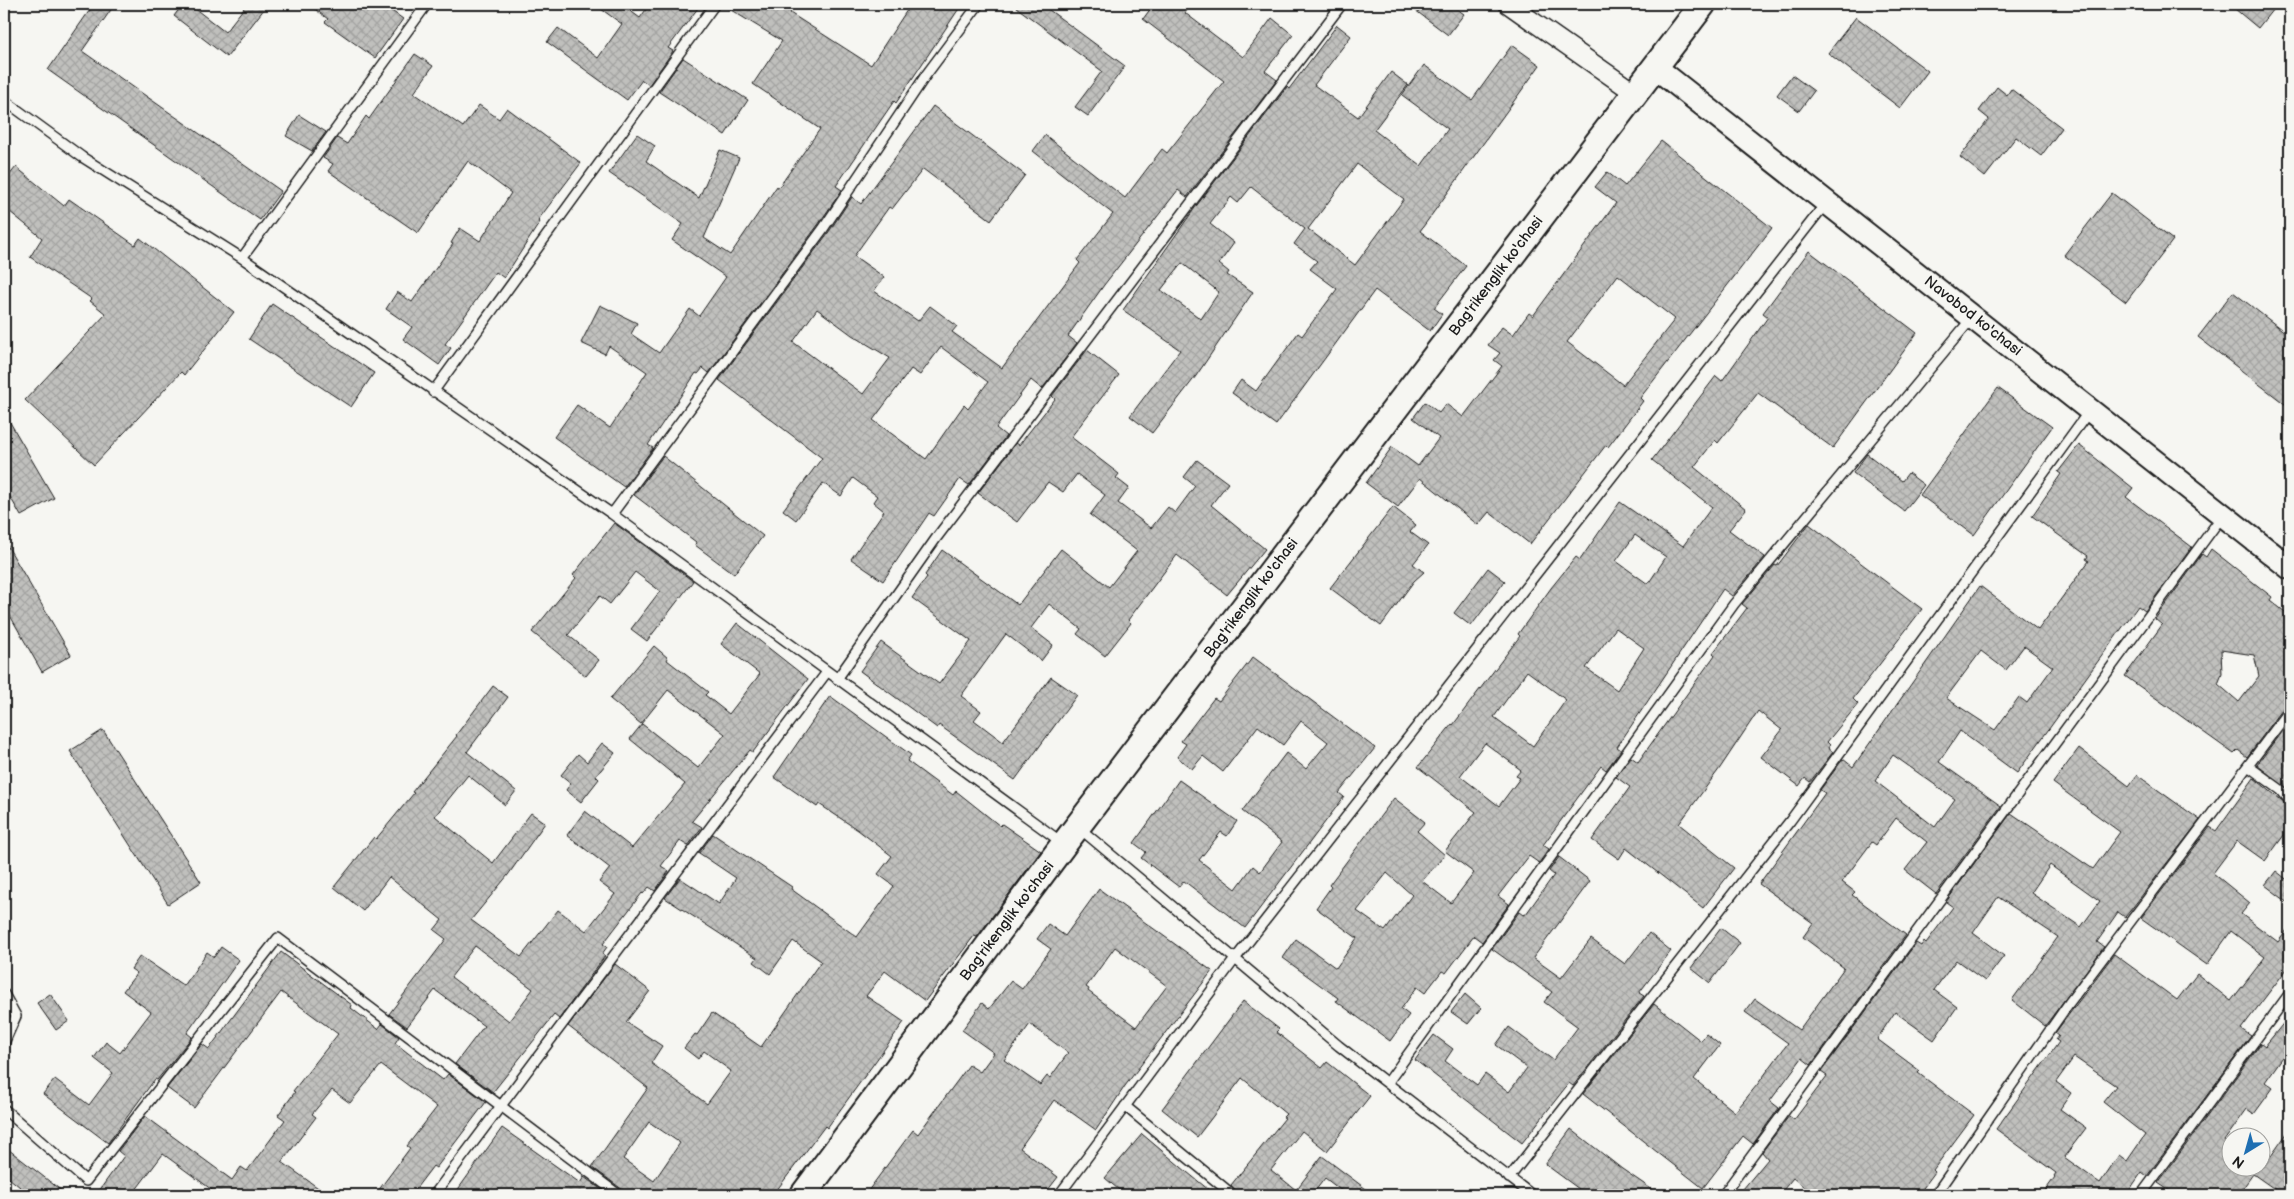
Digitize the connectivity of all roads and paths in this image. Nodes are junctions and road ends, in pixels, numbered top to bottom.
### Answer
1 (427, 4) edge
2 (715, 4) edge
3 (979, 4) edge
4 (1342, 4) edge
5 (1508, 4) edge
6 (1703, 4) edge
7 (1655, 67) junction
8 (1635, 92) junction
9 (4, 100) edge
10 (1827, 202) junction
11 (242, 258) junction
12 (1973, 316) junction
13 (433, 392) junction
14 (2090, 410) junction
15 (612, 514) junction
16 (2224, 514) junction
17 (2290, 568) edge
18 (827, 672) junction
19 (837, 678) junction
20 (2290, 710) edge
21 (2248, 766) junction
22 (2290, 801) edge
23 (1071, 835) junction
24 (1236, 959) junction
25 (2290, 993) edge
26 (4, 994) edge
27 (4, 1043) edge
28 (1388, 1082) junction
29 (501, 1106) junction
30 (1125, 1106) junction
31 (4, 1109) edge
32 (1509, 1178) junction
33 (434, 1195) edge
34 (619, 1195) edge
35 (804, 1195) edge
36 (1059, 1195) edge
37 (1233, 1195) edge
38 (1532, 1195) edge
39 (1723, 1195) edge
40 (1935, 1195) edge
41 (2141, 1195) edge

1 - 11 lane
2 - 13 lane
3 - 15 lane
4 - 19 lane
5 - 8 street
6 - 7 main road, Bag'rikenglik ko'chasi
7 - 8 main road, Bag'rikenglik ko'chasi
7 - 10 street, Navobod ko'chasi
8 - 23 main road, Bag'rikenglik ko'chasi
9 - 11 lane
10 - 12 street, Navobod ko'chasi
10 - 24 lane
11 - 13 lane
12 - 14 street, Navobod ko'chasi
12 - 28 lane
13 - 15 lane
14 - 16 street, Navobod ko'chasi
14 - 32 lane
15 - 18 lane
16 - 17 street, Navobod ko'chasi
16 - 39 lane
18 - 19 lane
18 - 29 lane
19 - 23 lane
20 - 21 lane
21 - 22 lane
21 - 40 lane
23 - 24 lane
23 - 35 main road, Bag'rikenglik ko'chasi
24 - 28 lane
24 - 30 lane
25 - 41 lane
26 - 27 lane
28 - 32 lane
29 - 31 lane
29 - 33 lane
29 - 34 lane
30 - 36 lane
30 - 37 lane
32 - 38 lane

